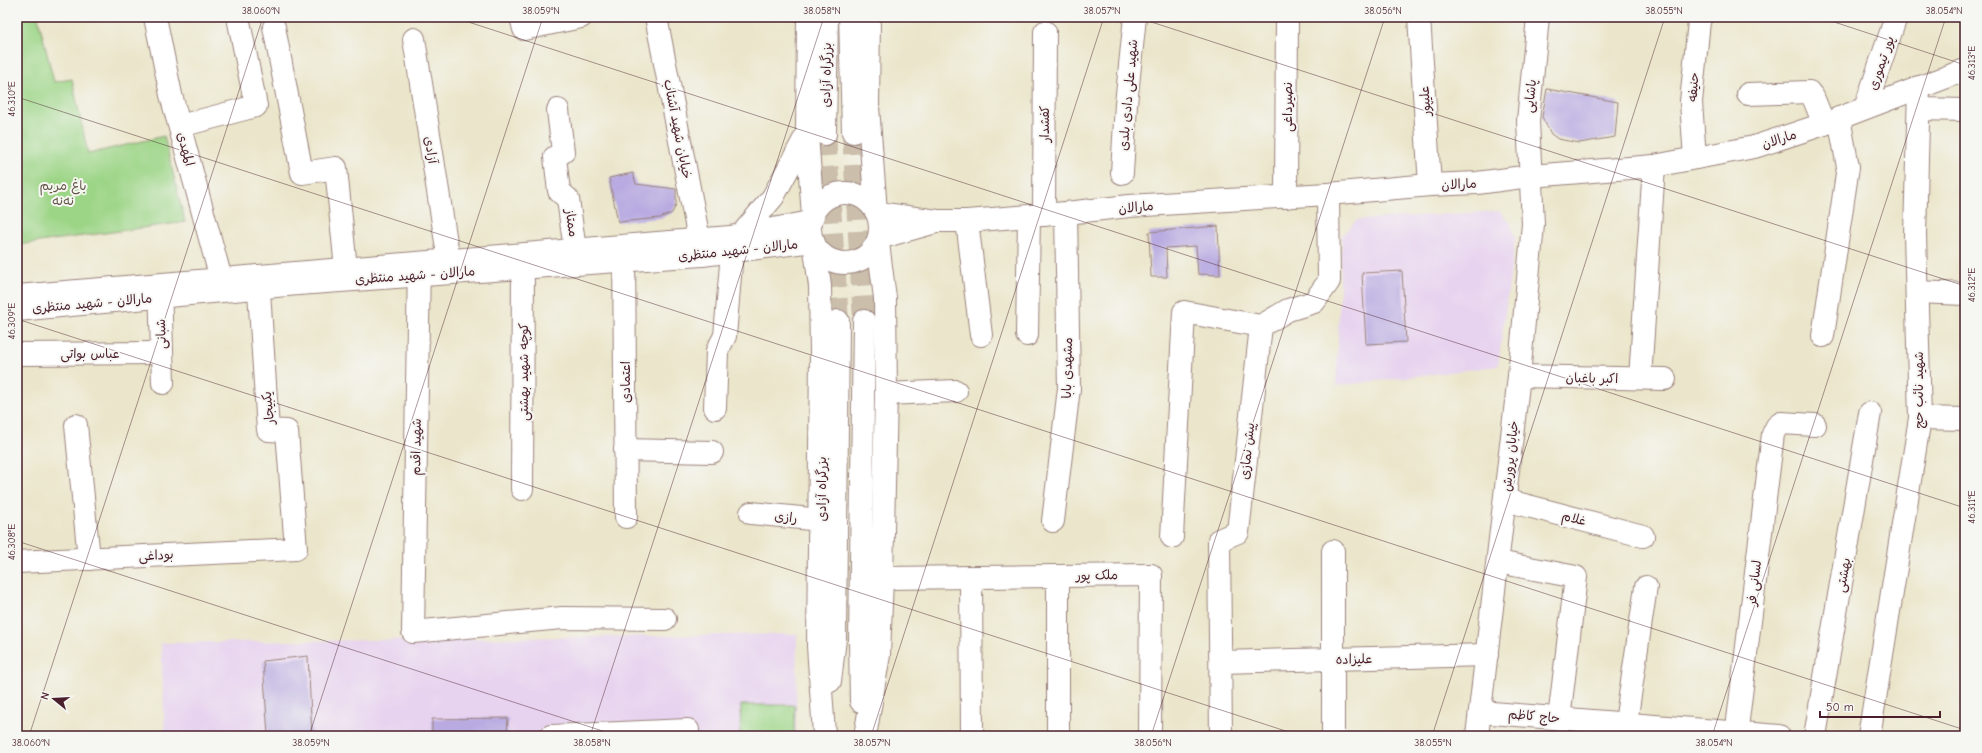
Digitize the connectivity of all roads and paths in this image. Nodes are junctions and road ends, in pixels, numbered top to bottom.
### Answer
1 (155, 17) edge
2 (238, 17) edge
3 (521, 17) edge
4 (581, 17) edge
5 (656, 17) edge
6 (808, 17) edge
7 (827, 17) edge
8 (850, 17) edge
9 (869, 17) edge
10 (1135, 17) edge
11 (1287, 17) edge
12 (1419, 17) edge
13 (1538, 17) edge
14 (1701, 17) edge
15 (1896, 17) edge
16 (274, 27) dead end
17 (1044, 32) dead end
18 (414, 39) dead end
19 (1965, 70) edge
20 (1919, 87) junction
21 (1748, 94) dead end
22 (1865, 108) junction
23 (1919, 109) junction
24 (558, 110) dead end
25 (1965, 110) edge
26 (1831, 121) junction
27 (180, 126) junction
28 (853, 132) tunnel mouth
29 (816, 134) junction
30 (1695, 158) junction
31 (873, 166) junction
32 (1654, 166) junction
33 (811, 170) junction
34 (1122, 173) dead end
35 (1531, 176) junction
36 (1430, 185) junction
37 (1328, 194) junction
38 (1286, 197) junction
39 (876, 212) junction
40 (1066, 214) junction
41 (1037, 216) junction
42 (938, 221) junction
43 (967, 221) junction
44 (813, 230) junction
45 (878, 240) junction
46 (735, 242) junction
47 (701, 248) junction
48 (575, 250) junction
49 (624, 254) junction
50 (448, 261) junction
51 (523, 261) junction
52 (346, 269) junction
53 (419, 269) junction
54 (882, 278) junction
55 (221, 279) junction
56 (259, 282) junction
57 (820, 286) junction
58 (160, 291) junction
59 (1917, 292) junction
60 (1965, 294) edge
61 (17, 296) edge
62 (17, 310) edge
63 (838, 321) tunnel mouth
64 (864, 321) tunnel mouth
65 (1261, 326) junction
66 (981, 335) dead end
67 (1028, 335) dead end
68 (1823, 336) dead end
69 (162, 353) junction
70 (17, 354) edge
71 (1519, 376) junction
72 (1640, 378) junction
73 (1665, 379) dead end
74 (163, 383) dead end
75 (956, 391) dead end
76 (886, 394) junction
77 (715, 408) dead end
78 (1870, 413) dead end
79 (1920, 418) junction
80 (1965, 419) edge
81 (1815, 424) dead end
82 (76, 425) dead end
83 (625, 450) junction
84 (712, 452) dead end
85 (522, 489) dead end
86 (1504, 500) junction
87 (751, 513) dead end
88 (626, 517) dead end
89 (821, 520) junction
90 (1053, 521) dead end
91 (1643, 536) dead end
92 (1172, 537) dead end
93 (296, 548) joint
94 (1333, 551) dead end
95 (88, 559) junction
96 (17, 562) edge
97 (1498, 562) junction
98 (1058, 576) junction
99 (971, 577) junction
100 (882, 578) junction
101 (1646, 587) dead end
102 (664, 619) dead end
103 (1487, 655) junction
104 (1334, 659) junction
105 (1221, 662) junction
106 (1480, 712) junction
107 (1559, 719) junction
108 (688, 730) dead end
109 (1625, 730) edge
110 (1736, 734) edge
111 (579, 735) edge
112 (824, 735) edge
113 (551, 736) edge
114 (863, 736) edge
115 (972, 736) edge
116 (1058, 736) edge
117 (1150, 736) edge
118 (1221, 736) edge
119 (1333, 736) edge
120 (1476, 736) edge
121 (1779, 736) edge
122 (1815, 736) edge
123 (1869, 736) edge

1 - 27 main road, المهدی
2 - 27 main road
3 - 4 main road
5 - 47 main road, خیابان شهید آشتاب
6 - 29 main road
7 - 29 main road, بزرگراه آزادی
8 - 28 main road, بزرگراه آزادی
9 - 31 main road
10 - 34 main road, شهید علی دادی بلدی
11 - 38 main road, نصیرداغی
12 - 36 main road, علیپور
13 - 35 main road, پاشایی
14 - 30 main road, حنیفه
15 - 22 main road, پور تیموری
16 - 52 main road
17 - 41 main road, کفشدار
18 - 50 main road, آزادی
19 - 20 main road, مارالان
20 - 22 main road, مارالان
20 - 23 main road, شهید نائب حج
21 - 26 main road
22 - 26 main road, مارالان
23 - 25 main road
23 - 59 main road, شهید نائب حج
24 - 48 main road, ممتاز
26 - 30 main road, مارالان
26 - 68 main road
27 - 55 main road, المهدی
29 - 33 main road, بزرگراه آزادی
29 - 46 main road
30 - 32 main road, مارالان
31 - 33 main road
31 - 39 main road
32 - 35 main road, مارالان
32 - 72 main road
33 - 44 main road, بزرگراه آزادی
35 - 36 main road, مارالان
35 - 71 main road, خیابان پرورش
36 - 37 main road, مارالان
37 - 38 main road, مارالان
37 - 65 main road
38 - 40 main road, مارالان
39 - 42 main road, مارالان
39 - 44 main road
39 - 45 main road
40 - 41 main road, مارالان
40 - 90 main road, مشهدی بابا
41 - 43 main road, مارالان
41 - 67 main road, کفشدار
42 - 43 main road, مارالان
42 - 45 main road, مارالان
43 - 66 main road
44 - 45 main road
44 - 46 main road, مارالان - شهید منتظری
44 - 57 main road, بزرگراه آزادی
45 - 54 main road
46 - 47 main road, مارالان - شهید منتظری
46 - 77 main road
47 - 49 main road, مارالان - شهید منتظری
48 - 49 main road, مارالان - شهید منتظری
48 - 51 main road, مارالان - شهید منتظری
49 - 51 main road, مارالان - شهید منتظری
49 - 83 main road, اعتمادی
50 - 51 main road, مارالان - شهید منتظری
50 - 53 main road, مارالان - شهید منتظری
51 - 53 main road, مارالان - شهید منتظری
51 - 85 main road, کوچه شهید بهشتی
52 - 53 main road, مارالان - شهید منتظری
52 - 56 main road, مارالان - شهید منتظری
53 - 56 main road, مارالان - شهید منتظری
53 - 102 main road, شهید اقدم
54 - 57 main road
54 - 76 main road
55 - 56 main road, مارالان - شهید منتظری
55 - 58 main road, مارالان - شهید منتظری
56 - 58 main road, مارالان - شهید منتظری
56 - 93 main road, یکبیجار
57 - 89 main road, بزرگراه آزادی
58 - 61 main road, مارالان - شهید منتظری
58 - 62 main road, مارالان - شهید منتظری
58 - 69 main road, شبانی
59 - 60 main road
59 - 79 main road, شهید نائب حج
63 - 112 main road, بزرگراه آزادی
64 - 114 main road
65 - 92 main road
65 - 105 main road, پیش نمازی
69 - 70 main road, عباس بواتی
69 - 74 main road, شبانی
71 - 72 main road, اکبر باغبان
71 - 86 main road, خیابان پرورش
72 - 73 main road, اکبر باغبان
75 - 76 main road
76 - 100 main road
78 - 122 main road, بهشتی
79 - 80 main road
79 - 123 main road, شهید نائب حج
81 - 110 main road, لسانی فر
82 - 95 main road
83 - 84 main road
83 - 88 main road, اعتمادی
86 - 91 main road, غلام
86 - 97 main road, خیابان پرورش
87 - 89 main road, رازی
89 - 112 main road, بزرگراه آزادی
93 - 95 main road, بوداغی
94 - 104 main road
95 - 96 main road, بوداغی
97 - 103 main road, خیابان پرورش
97 - 107 main road
98 - 99 main road, ملک پور
98 - 116 main road
98 - 117 main road, ملک پور
99 - 100 main road, ملک پور
99 - 115 main road
100 - 114 main road
101 - 109 main road
103 - 104 main road, علیزاده
103 - 106 main road, خیابان پرورش
104 - 105 main road, علیزاده
104 - 119 main road
105 - 118 main road, پیش نمازی
106 - 107 main road, حاج کاظم
106 - 120 main road, خیابان پرورش
107 - 109 main road, حاج کاظم
108 - 111 main road
109 - 110 main road, حاج کاظم
110 - 121 main road, حاج کاظم
111 - 113 main road

